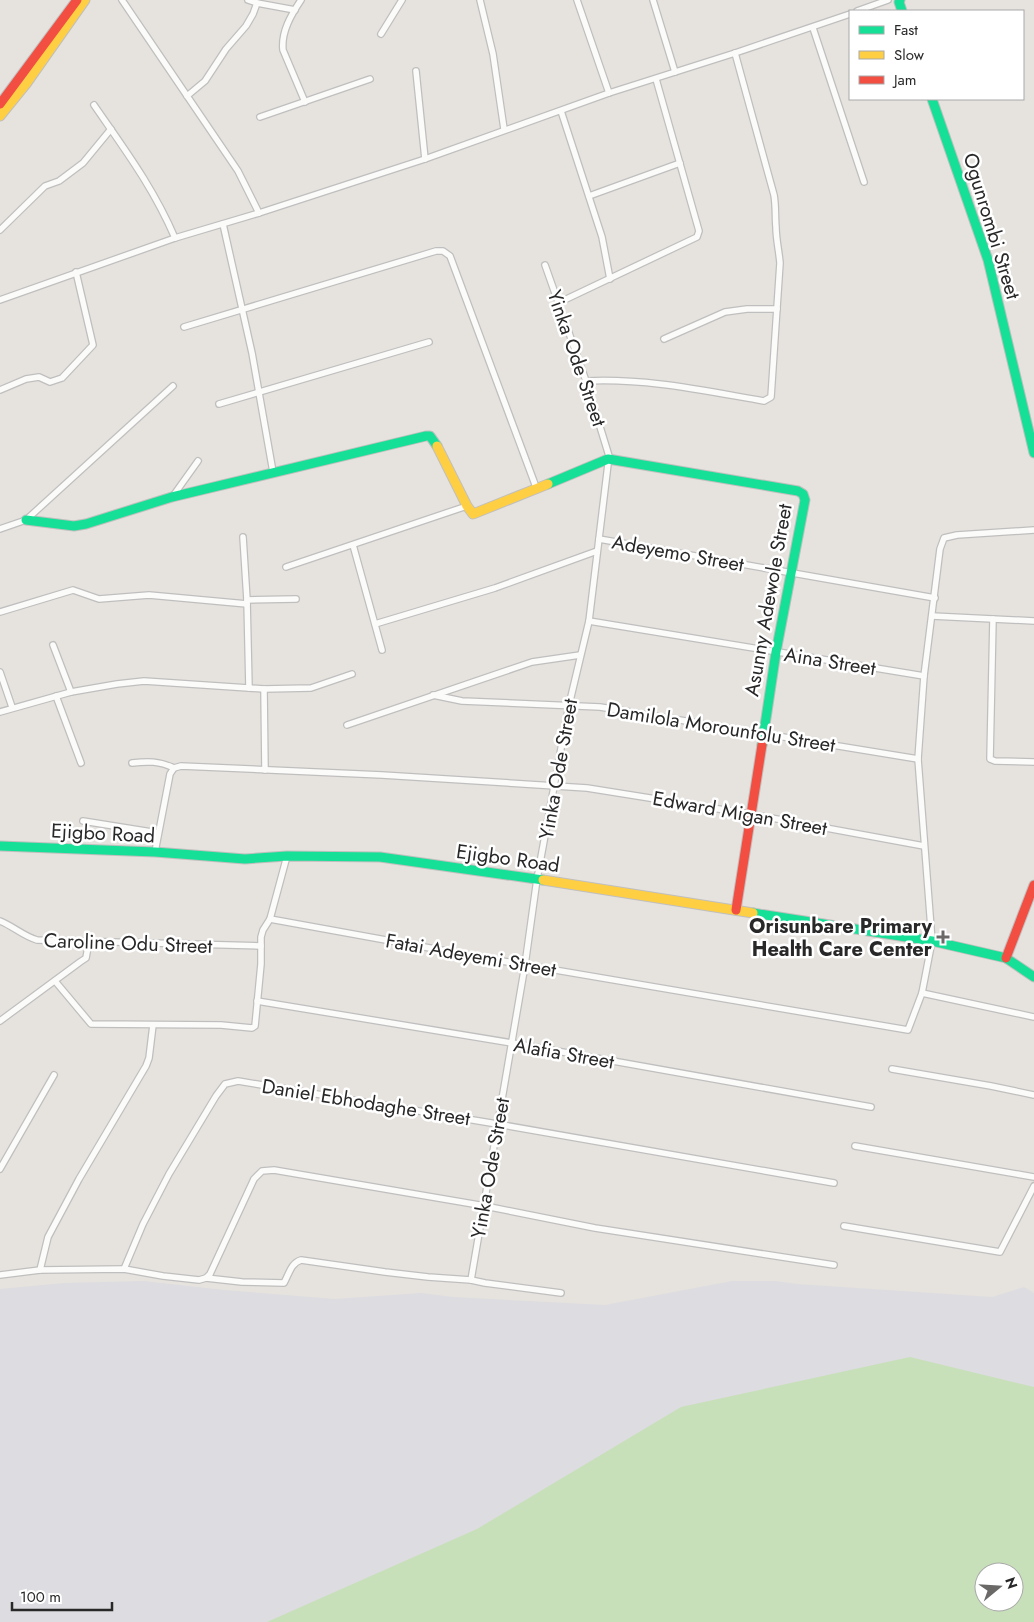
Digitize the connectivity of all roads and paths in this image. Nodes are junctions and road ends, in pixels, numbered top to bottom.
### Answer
1 (77, 0) edge
2 (84, 0) edge
3 (122, 0) edge
4 (248, 0) edge
5 (301, 0) edge
6 (402, 0) edge
7 (480, 0) edge
8 (577, 0) edge
9 (653, 0) edge
10 (888, 0) edge
11 (257, 3) junction
12 (295, 10) junction
13 (860, 10) edge
14 (849, 14) edge
15 (813, 28) junction
16 (381, 34) dead end
17 (735, 54) junction
18 (416, 71) dead end
19 (675, 72) junction
20 (370, 79) dead end
21 (656, 79) junction
22 (609, 93) junction
23 (187, 96) junction
24 (932, 100) edge
25 (305, 102) junction
26 (0, 104) edge
27 (94, 106) dead end
28 (561, 111) junction
29 (0, 116) edge
30 (260, 117) dead end
31 (110, 129) junction
32 (504, 130) junction
33 (425, 159) junction
34 (680, 163) junction
35 (864, 182) dead end
36 (589, 196) junction
37 (259, 214) junction
38 (223, 224) junction
39 (0, 230) edge
40 (175, 238) junction
41 (545, 265) dead end
42 (76, 272) junction
43 (610, 278) junction
44 (0, 300) edge
45 (558, 303) junction
46 (777, 309) junction
47 (243, 310) junction
48 (184, 328) dead end
49 (664, 339) dead end
50 (429, 342) dead end
51 (586, 381) junction
52 (173, 386) dead end
53 (0, 390) edge
54 (258, 393) junction
55 (219, 404) dead end
56 (1034, 453) edge
57 (608, 459) junction
58 (198, 461) dead end
59 (273, 472) junction
60 (536, 487) junction
61 (172, 497) junction
62 (467, 506) junction
63 (26, 520) junction
64 (0, 529) edge
65 (1034, 530) edge
66 (242, 537) dead end
67 (599, 539) junction
68 (353, 545) junction
69 (597, 551) junction
70 (286, 567) dead end
71 (790, 572) junction
72 (935, 598) junction
73 (296, 599) dead end
74 (247, 602) junction
75 (0, 612) edge
76 (932, 616) junction
77 (993, 619) junction
78 (589, 621) junction
79 (1034, 621) edge
80 (374, 624) junction
81 (53, 645) dead end
82 (382, 650) dead end
83 (776, 652) junction
84 (580, 654) junction
85 (0, 672) edge
86 (352, 674) dead end
87 (924, 676) junction
88 (249, 688) junction
89 (264, 689) junction
90 (71, 692) junction
91 (56, 696) junction
92 (433, 696) junction
93 (569, 704) junction
94 (12, 707) junction
95 (0, 712) edge
96 (346, 725) dead end
97 (762, 733) junction
98 (918, 759) junction
99 (1034, 762) edge
100 (81, 763) dead end
101 (132, 764) dead end
102 (174, 768) junction
103 (265, 770) junction
104 (556, 785) junction
105 (750, 814) junction
106 (83, 821) dead end
107 (158, 833) junction
108 (0, 846) edge
109 (924, 846) junction
110 (155, 852) junction
111 (287, 856) junction
112 (537, 879) junction
113 (1034, 887) edge
114 (736, 910) junction
115 (270, 919) junction
116 (0, 921) edge
117 (89, 941) junction
118 (932, 941) junction
119 (260, 946) junction
120 (1006, 958) junction
121 (525, 965) junction
122 (1034, 977) edge
123 (55, 981) junction
124 (922, 993) junction
125 (257, 1001) junction
126 (1034, 1017) edge
127 (0, 1021) edge
128 (153, 1025) junction
129 (512, 1043) junction
130 (892, 1069) dead end
131 (54, 1075) dead end
132 (1034, 1095) edge
133 (870, 1107) dead end
134 (498, 1124) junction
135 (855, 1146) dead end
136 (0, 1169) edge
137 (1034, 1177) edge
138 (834, 1183) dead end
139 (1034, 1186) edge
140 (484, 1206) junction
141 (844, 1226) dead end
142 (834, 1265) dead end
143 (124, 1268) junction
144 (40, 1270) junction
145 (0, 1275) edge
146 (206, 1278) junction
147 (471, 1280) junction
148 (561, 1293) dead end

1 - 26 street
2 - 29 street
3 - 23 street
4 - 11 street
5 - 12 street
6 - 16 street
7 - 32 street
8 - 22 street
9 - 19 street
10 - 13 street
11 - 12 street
11 - 23 street
12 - 25 street
14 - 15 street
15 - 17 street
15 - 35 street
17 - 19 street
17 - 46 street
18 - 33 street
19 - 21 street
20 - 25 street
21 - 22 street
21 - 34 street
22 - 28 street
23 - 37 street
24 - 56 street, Ogunrombi Street
25 - 30 street
27 - 31 street
28 - 32 street
28 - 36 street
31 - 39 street
31 - 40 street
32 - 33 street
33 - 37 street
34 - 36 street
34 - 43 street
36 - 43 street
37 - 38 street
38 - 40 street
38 - 47 street
40 - 42 street
41 - 45 street, Yinka Ode Street
42 - 44 street
42 - 53 street
43 - 45 street
45 - 51 street, Yinka Ode Street
46 - 49 street
46 - 51 street
47 - 48 street
47 - 54 street
47 - 60 street
50 - 54 street
51 - 57 street, Yinka Ode Street
52 - 63 street
54 - 55 street
54 - 59 street
57 - 60 street
57 - 67 street, Yinka Ode Street
57 - 71 street, Asunny Adewole Street
58 - 61 street
59 - 61 street
59 - 62 street
60 - 62 street
61 - 63 street
62 - 68 street
63 - 64 street
65 - 72 street, Fatai Adeyemi Street
66 - 74 street
67 - 69 street, Yinka Ode Street
67 - 71 street, Adeyemo Street
68 - 70 street
68 - 80 street
69 - 78 street, Yinka Ode Street
69 - 80 street
71 - 72 street, Adeyemo Street
71 - 83 street, Asunny Adewole Street
72 - 76 street, Fatai Adeyemi Street
73 - 74 street
74 - 75 street
74 - 88 street
76 - 77 street
76 - 87 street, Fatai Adeyemi Street
77 - 79 street
77 - 99 street
78 - 83 street, Aina Street
78 - 84 street, Yinka Ode Street
80 - 82 street
81 - 90 street
83 - 87 street, Aina Street
83 - 97 street, Asunny Adewole Street
84 - 92 street
84 - 93 street, Yinka Ode Street
85 - 94 street
86 - 89 street
87 - 98 street, Fatai Adeyemi Street
88 - 89 street
88 - 90 street
89 - 103 street
90 - 91 street
91 - 94 street
91 - 100 street
92 - 93 street, Damilola Morounfolu Street
92 - 96 street
93 - 97 street, Damilola Morounfolu Street
93 - 104 street, Yinka Ode Street
94 - 95 street
97 - 98 street, Damilola Morounfolu Street
97 - 105 street, Asunny Adewole Street
98 - 109 street, Fatai Adeyemi Street
101 - 102 street, Edward Migan Street
102 - 103 street, Edward Migan Street
102 - 107 street
103 - 104 street, Edward Migan Street
104 - 105 street, Edward Migan Street
104 - 112 street, Yinka Ode Street
105 - 109 street, Edward Migan Street
105 - 114 street, Asunny Adewole Street
106 - 107 street
107 - 110 street
108 - 110 street, Ejigbo Road
109 - 118 street, Fatai Adeyemi Street
110 - 111 street, Ejigbo Road
111 - 112 street, Ejigbo Road
111 - 115 street
112 - 114 street, Ejigbo Road
112 - 121 street, Yinka Ode Street
113 - 120 street
114 - 118 street, Ejigbo Road
115 - 119 street
115 - 121 street, Fatai Adeyemi Street
116 - 117 street, Caroline Odu Street
117 - 119 street, Caroline Odu Street
117 - 123 street
118 - 120 street, Ejigbo Road
118 - 124 street, Fatai Adeyemi Street
119 - 125 street
120 - 122 street
121 - 124 street, Fatai Adeyemi Street
121 - 129 street, Yinka Ode Street
123 - 127 street
123 - 128 street
124 - 126 street
125 - 128 street
125 - 129 street, Alafia Street
128 - 144 street
129 - 133 street, Alafia Street
129 - 134 street, Yinka Ode Street
130 - 132 street
131 - 136 street
134 - 138 street, Daniel Ebhodaghe Street
134 - 140 street, Yinka Ode Street
134 - 143 street, Daniel Ebhodaghe Street
135 - 137 street
139 - 141 street
140 - 142 street
140 - 146 street
140 - 147 street, Yinka Ode Street
143 - 144 street
143 - 146 street
144 - 145 street
146 - 147 street
147 - 148 street

